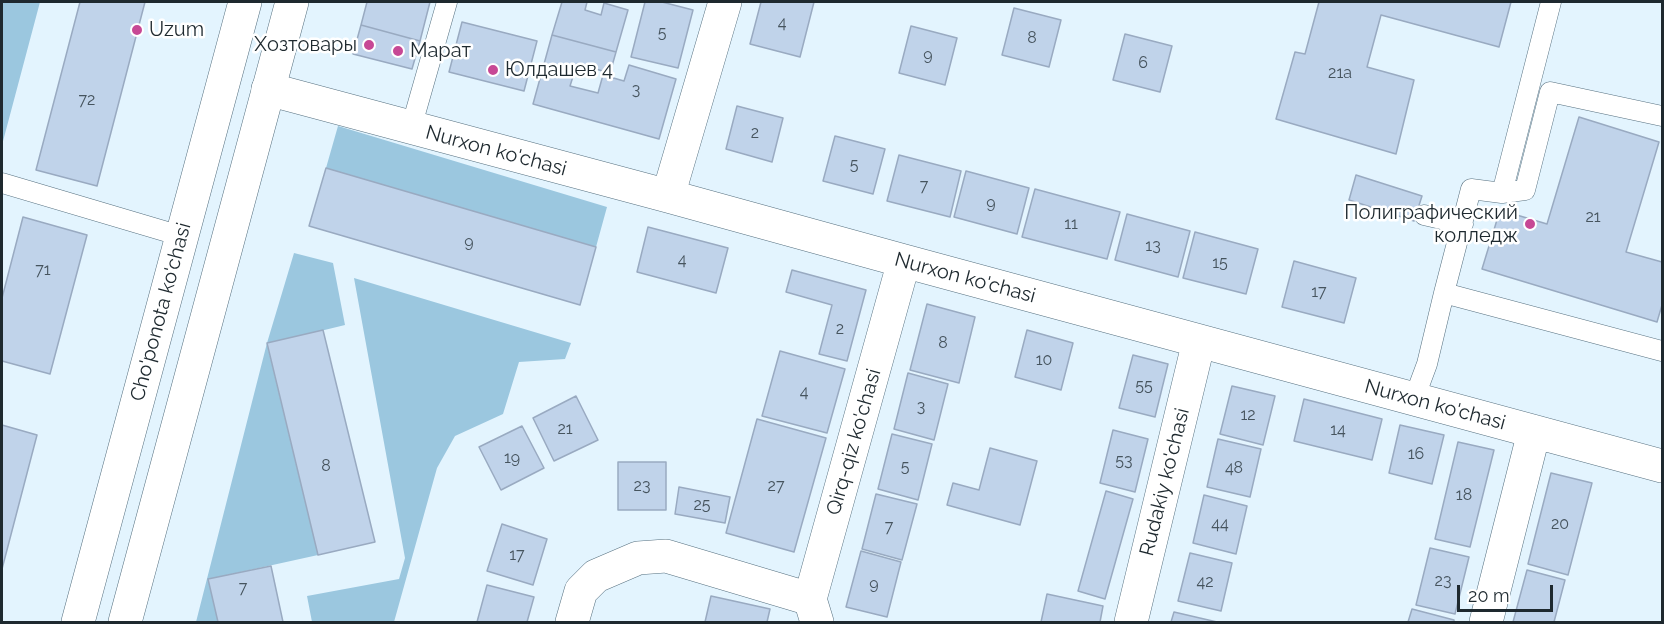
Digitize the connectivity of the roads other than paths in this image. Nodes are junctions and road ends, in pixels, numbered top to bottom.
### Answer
1 (245, 2) edge
2 (292, 2) edge
3 (447, 2) edge
4 (725, 2) edge
5 (1551, 2) edge
6 (224, 77) junction
7 (268, 89) junction
8 (1662, 116) edge
9 (411, 128) junction
10 (2, 183) edge
11 (1502, 193) junction
12 (668, 196) junction
13 (1424, 215) dead end
14 (1463, 224) junction
15 (182, 236) junction
16 (904, 261) junction
17 (1444, 292) junction
18 (1199, 341) junction
19 (1662, 351) edge
20 (1414, 399) junction
21 (1534, 432) junction
22 (1662, 466) edge
23 (814, 610) edge
24 (78, 622) edge
25 (125, 622) edge
26 (572, 622) edge
27 (1131, 622) edge
28 (1485, 622) edge

1 - 6 street, Cho'ponota ko'chasi
2 - 7 street
3 - 9 lane
4 - 12 street
5 - 11 lane
6 - 7 street, Nurxon ko'chasi
6 - 15 street, Cho'ponota ko'chasi
7 - 9 street, Nurxon ko'chasi
7 - 25 street
8 - 11 lane
9 - 12 street, Nurxon ko'chasi
10 - 15 lane
11 - 14 lane
12 - 16 street, Nurxon ko'chasi
13 - 14 lane
14 - 17 lane
15 - 24 street, Cho'ponota ko'chasi
16 - 18 street, Nurxon ko'chasi
16 - 23 street, Qirq-qiz ko'chasi
17 - 19 lane
17 - 20 lane
18 - 20 street, Nurxon ko'chasi
18 - 27 street, Rudakiy ko'chasi
20 - 21 street, Nurxon ko'chasi
21 - 22 street, Nurxon ko'chasi
21 - 28 street
23 - 26 street

